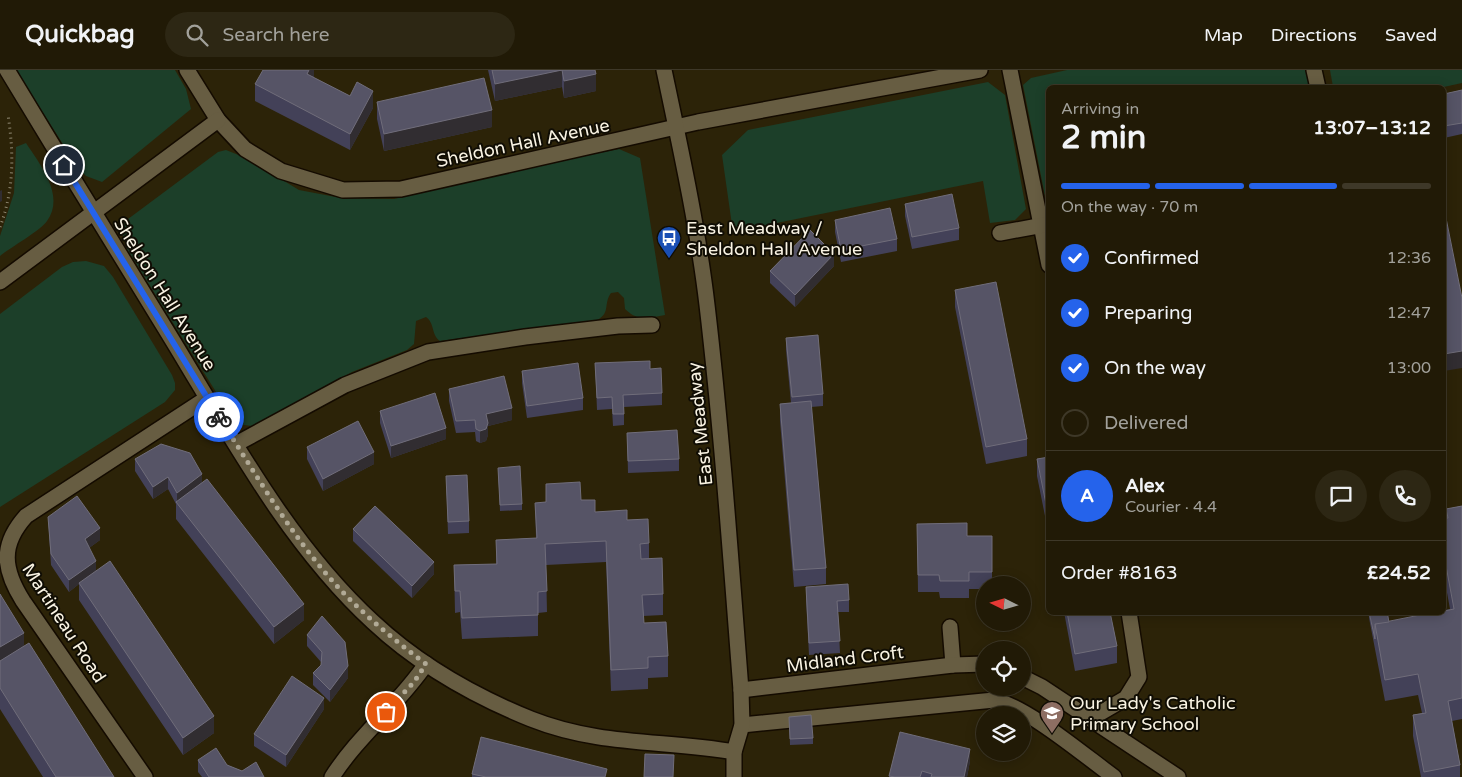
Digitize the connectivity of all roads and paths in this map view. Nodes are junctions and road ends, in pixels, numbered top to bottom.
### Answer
1 (7, 70) edge
2 (187, 70) edge
3 (664, 70) edge
4 (980, 70) edge
5 (1010, 70) edge
6 (1314, 70) edge
7 (1317, 85) edge
8 (8, 113) dead end
9 (218, 120) junction
10 (676, 128) junction
11 (93, 212) junction
12 (1045, 225) edge
13 (0, 227) edge
14 (1000, 233) dead end
15 (0, 282) edge
16 (652, 325) dead end
17 (207, 398) junction
18 (236, 444) junction
19 (1129, 615) edge
20 (950, 627) dead end
21 (426, 664) junction
22 (976, 664) edge
23 (953, 665) junction
24 (1031, 682) edge
25 (741, 690) junction
26 (1090, 719) junction
27 (742, 725) junction
28 (734, 752) junction
29 (146, 777) edge
30 (332, 777) edge
31 (734, 777) edge
32 (1114, 777) edge
33 (1178, 777) edge

1 - 11 street, Sheldon Hall Avenue
2 - 9 street, Sheldon Hall Avenue
3 - 10 street, East Meadway
4 - 10 street, Sheldon Hall Avenue
5 - 12 street
6 - 7 street
8 - 13 path
9 - 10 street, Sheldon Hall Avenue
9 - 11 street
10 - 25 street, East Meadway
11 - 15 street
11 - 17 street, Sheldon Hall Avenue
12 - 14 street
16 - 18 street
17 - 18 street, Sheldon Hall Avenue
17 - 29 street, Martineau Road
18 - 21 street, Sheldon Hall Avenue
19 - 26 street
20 - 23 street
21 - 28 street, Sheldon Hall Avenue
21 - 30 street
22 - 23 street, Midland Croft
23 - 25 street, Midland Croft
24 - 26 street
25 - 27 street, East Meadway
26 - 33 street
27 - 28 street, East Meadway
27 - 32 street
28 - 31 street, East Meadway

